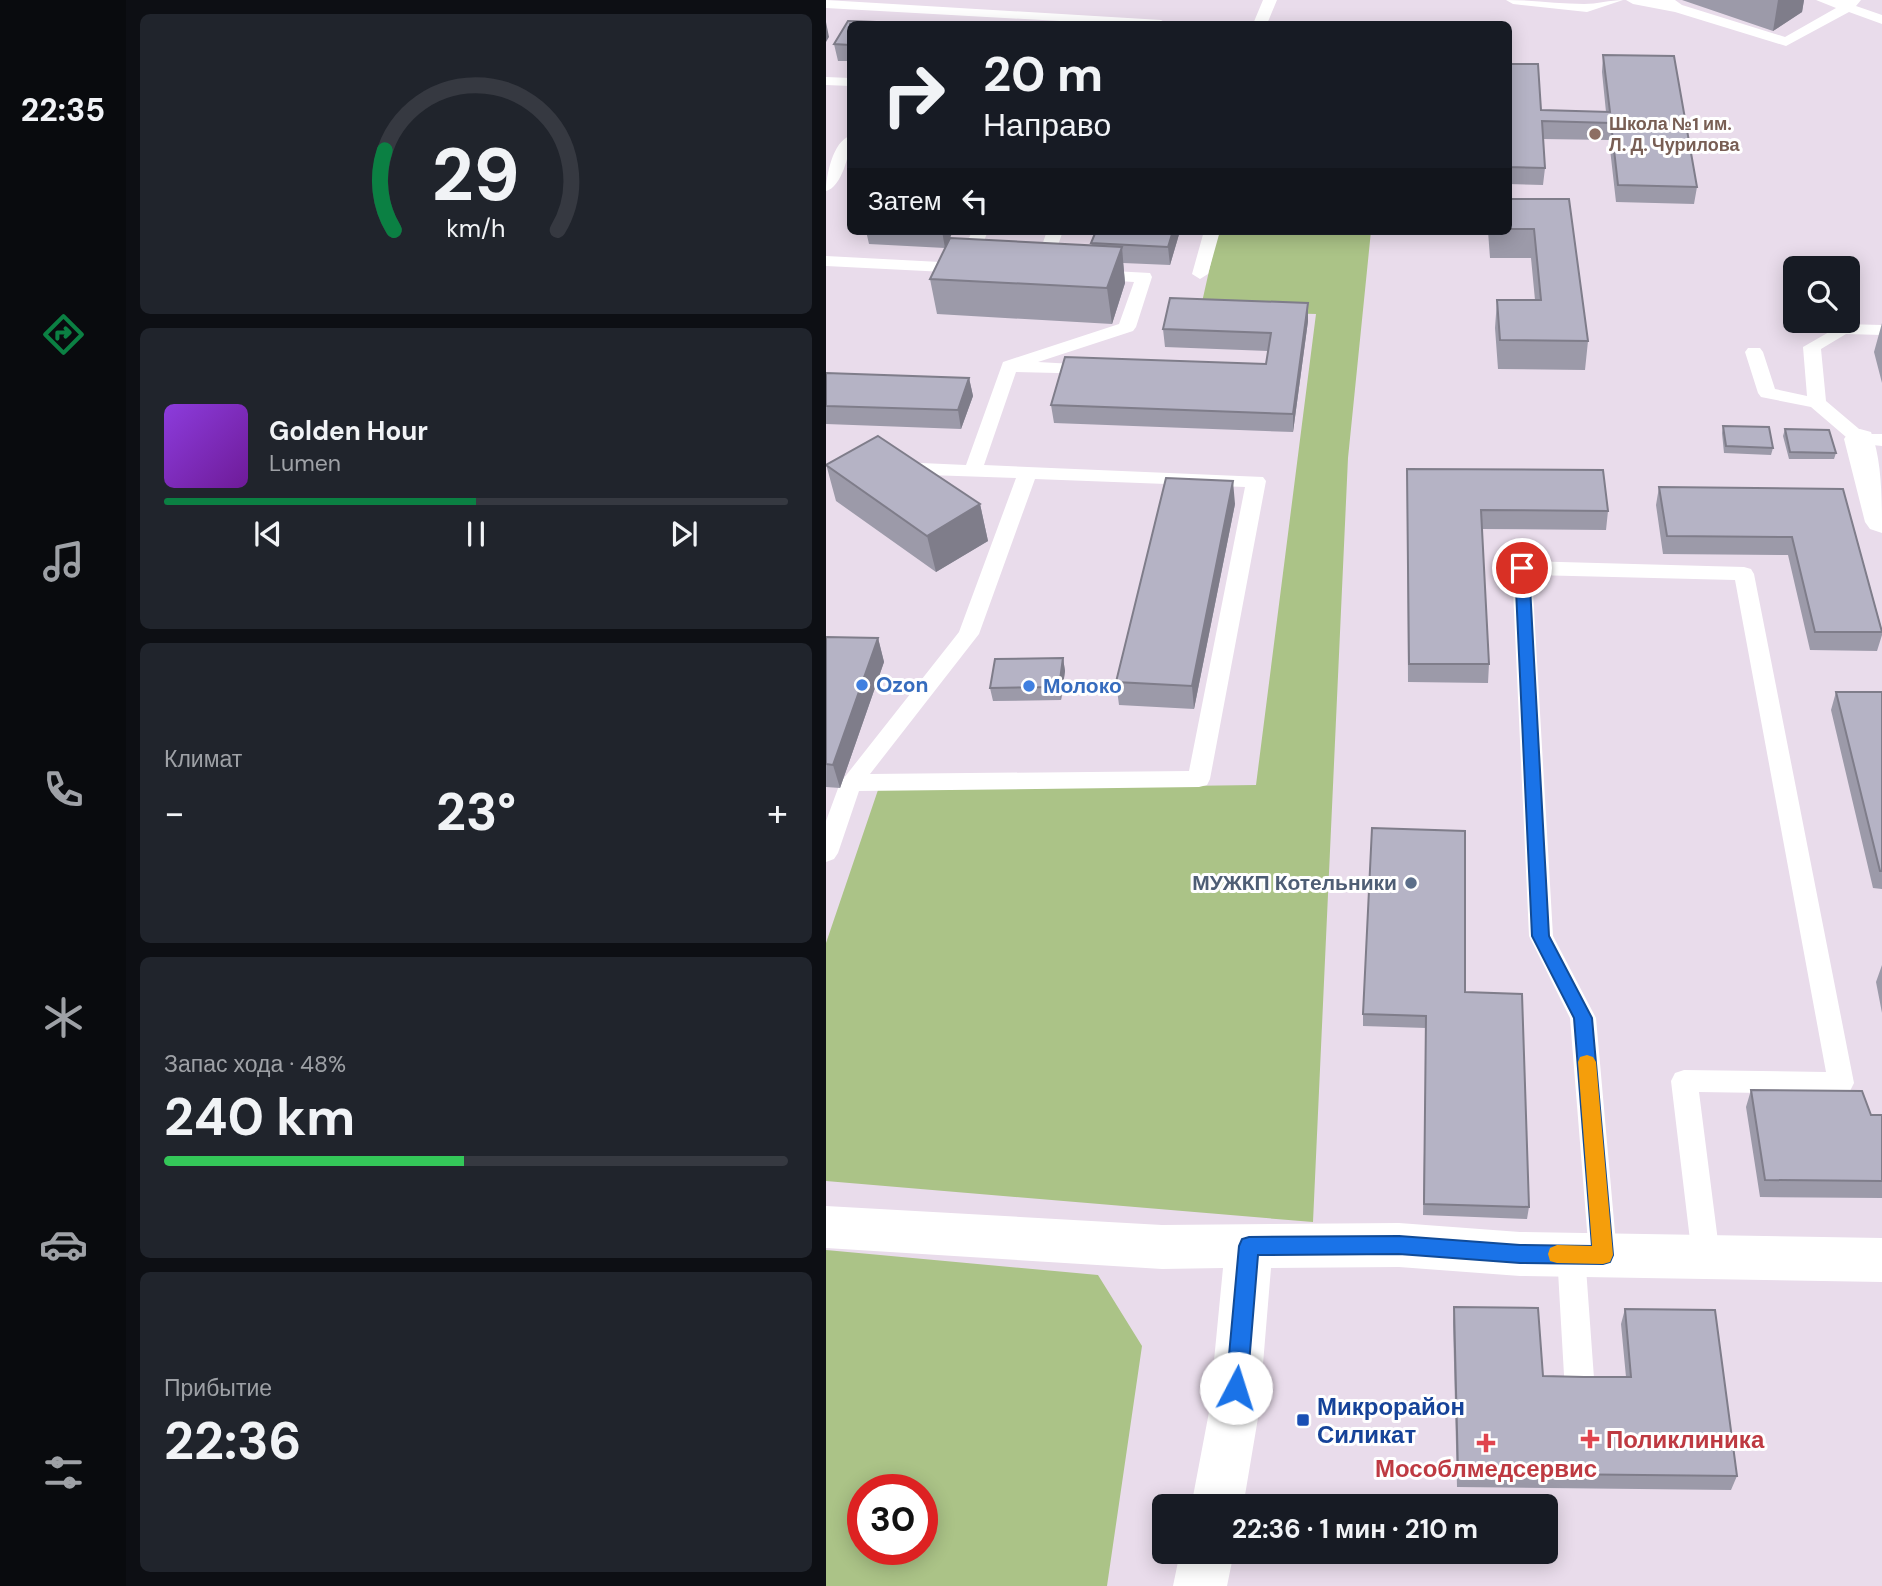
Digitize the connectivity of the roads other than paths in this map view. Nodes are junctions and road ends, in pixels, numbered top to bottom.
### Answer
1 (1270, 0) edge
2 (1513, 0) edge
3 (1616, 0) edge
4 (1633, 0) edge
5 (1823, 0) edge
6 (826, 4) edge
7 (1672, 4) edge
8 (1851, 4) edge
9 (1882, 20) edge
10 (1121, 21) edge
11 (1261, 21) edge
12 (826, 81) edge
13 (847, 82) edge
14 (847, 147) edge
15 (826, 186) edge
16 (979, 235) edge
17 (1054, 235) edge
18 (1211, 235) edge
19 (1049, 248) edge
20 (826, 261) edge
21 (1075, 274) edge
22 (1200, 274) dead end
23 (1882, 330) edge
24 (1754, 352) dead end
25 (1009, 366) junction
26 (1107, 370) edge
27 (1817, 403) junction
28 (1871, 439) edge
29 (880, 467) edge
30 (973, 471) junction
31 (1028, 473) junction
32 (1877, 484) edge
33 (1882, 522) edge
34 (851, 783) junction
35 (826, 853) edge
36 (826, 1227) edge
37 (1249, 1246) junction
38 (1587, 1255) junction
39 (1706, 1257) junction
40 (1882, 1260) edge
41 (1580, 1392) edge
42 (1219, 1494) edge
43 (1205, 1564) edge
44 (1200, 1586) edge

1 - 11 lane
2 - 3 lane
4 - 7 lane
5 - 8 lane
6 - 10 lane
7 - 8 lane
8 - 9 lane
12 - 13 lane
14 - 15 lane
16 - 20 lane
17 - 19 lane
18 - 22 lane
21 - 25 lane
23 - 27 lane
24 - 27 lane
25 - 26 lane
25 - 30 lane
27 - 28 lane
28 - 32 street
29 - 30 lane
30 - 31 lane
31 - 34 lane
31 - 34 lane
32 - 33 street
34 - 35 lane
36 - 37 street
37 - 38 street
37 - 42 street
38 - 39 street
38 - 39 lane
38 - 41 lane
39 - 40 street
43 - 44 street

